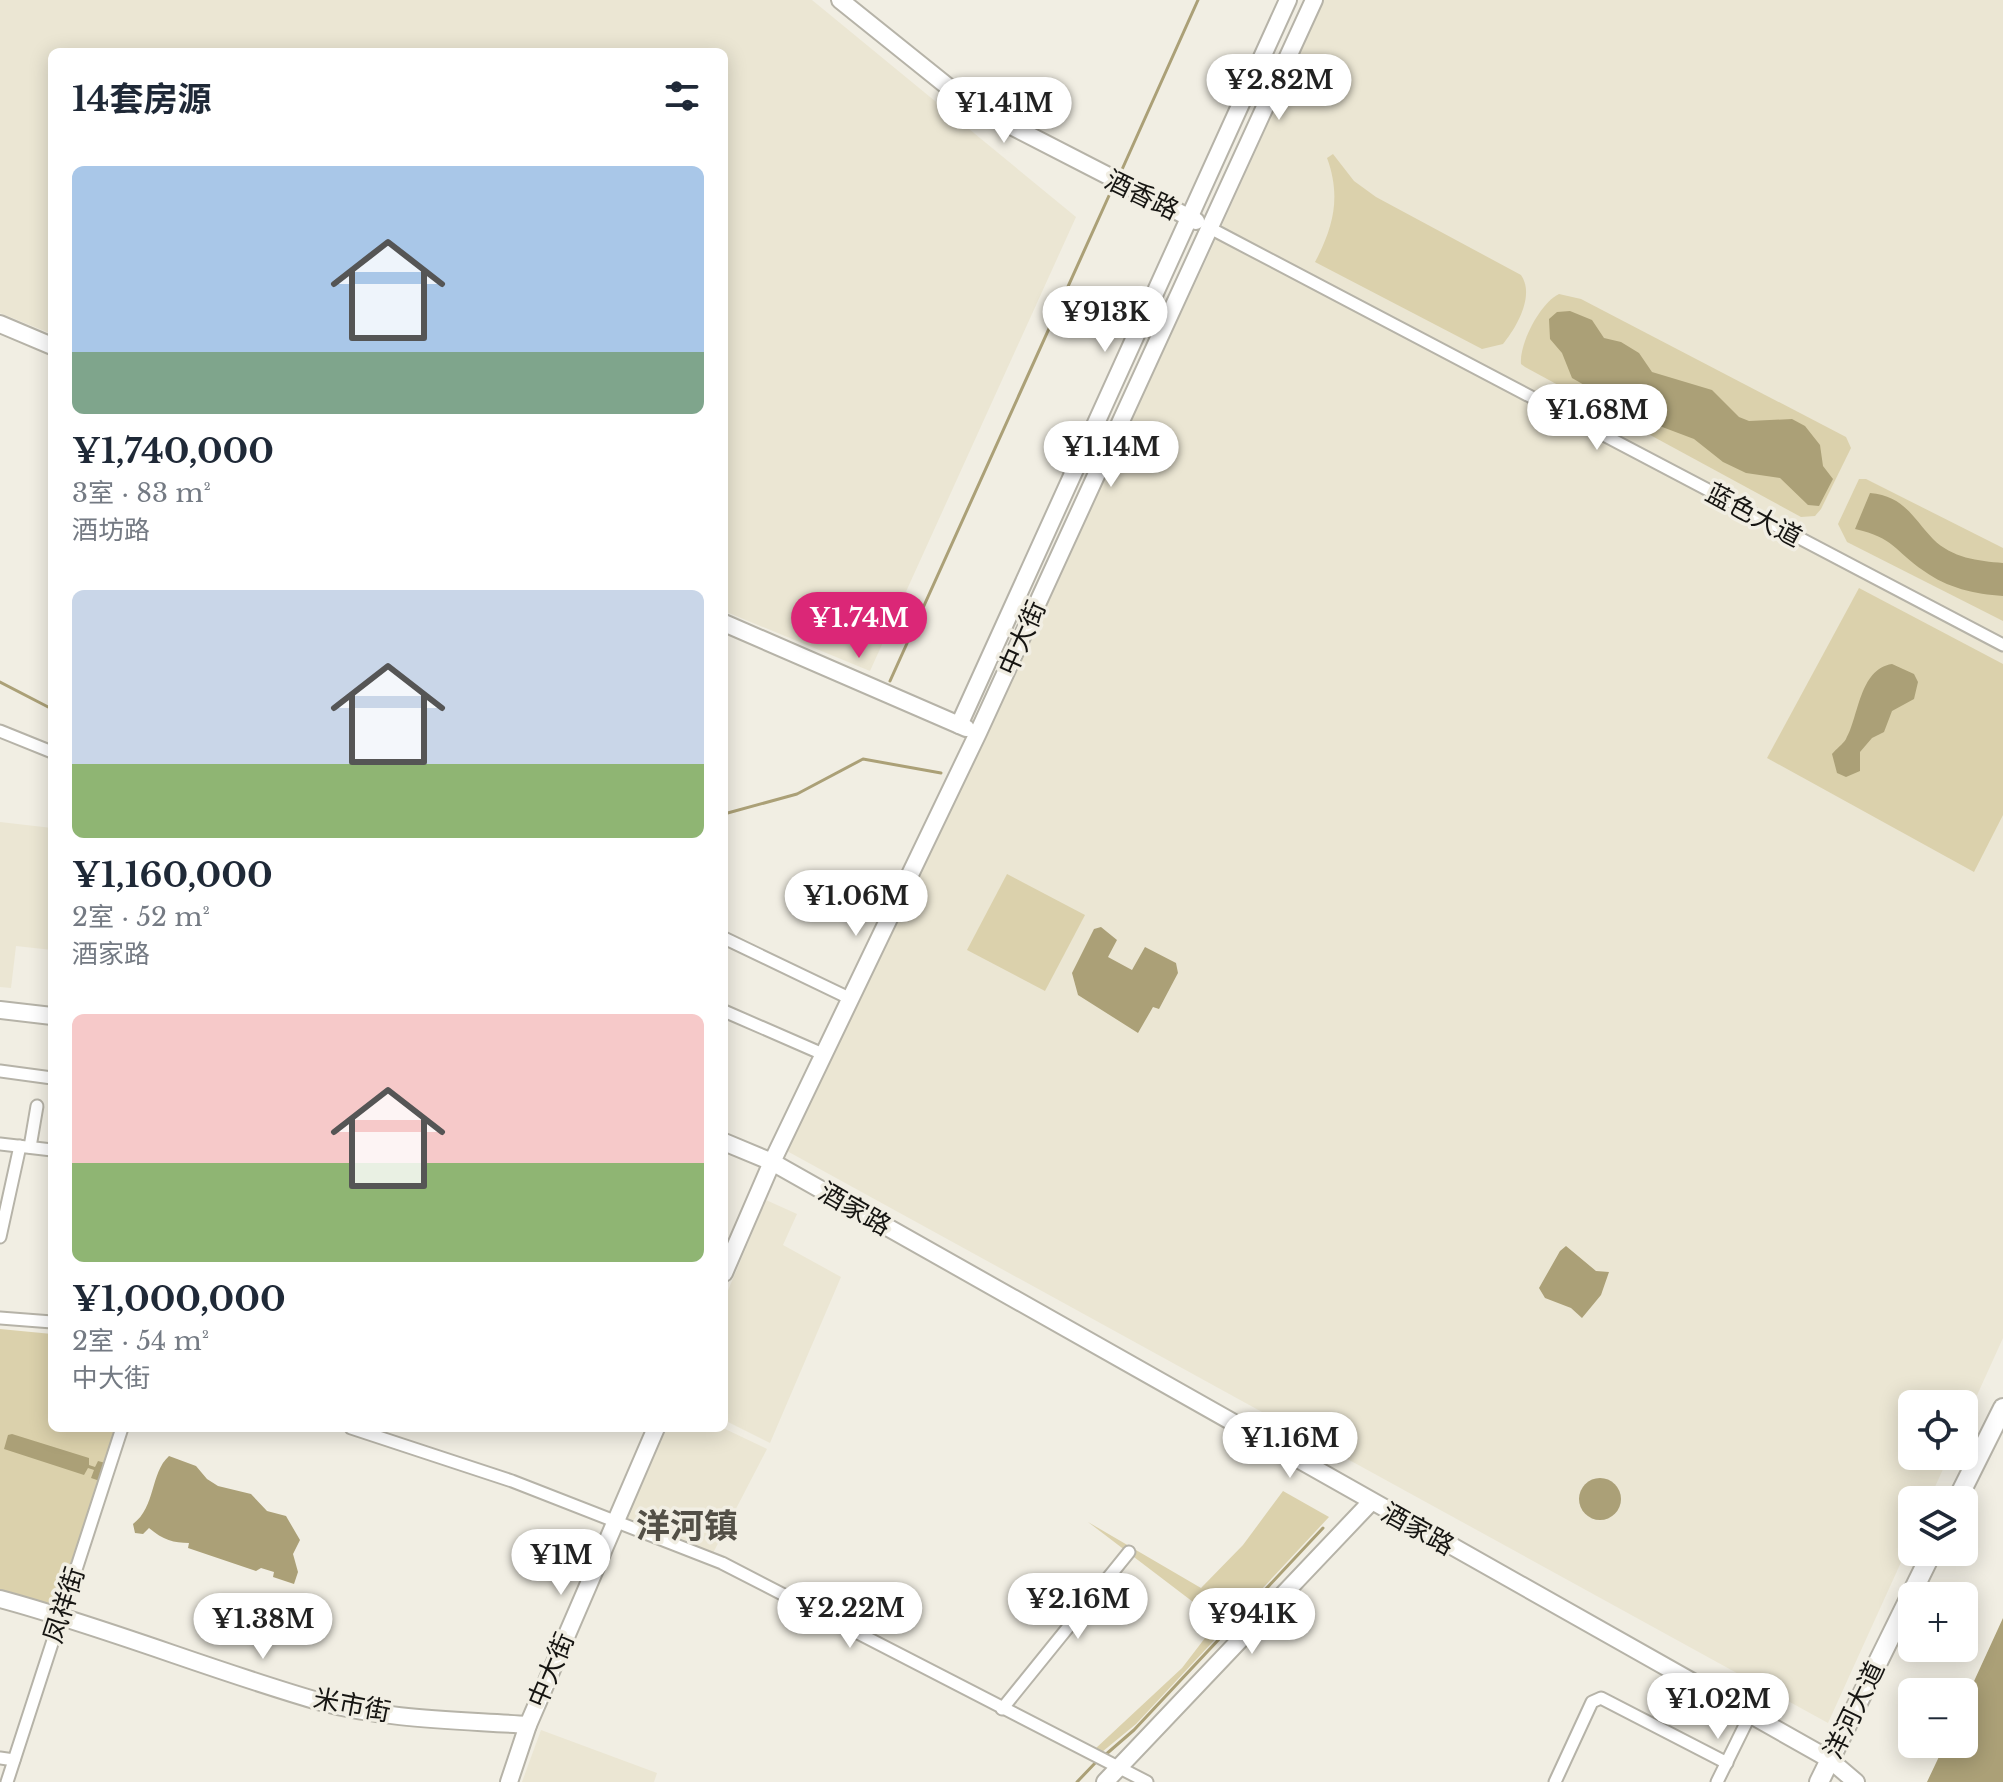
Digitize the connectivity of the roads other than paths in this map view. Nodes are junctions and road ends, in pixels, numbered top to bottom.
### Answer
1 (840, 0) edge
2 (1288, 0) edge
3 (1314, 0) edge
4 (1189, 218) junction
5 (1208, 227) junction
6 (0, 324) edge
7 (48, 344) edge
8 (728, 625) edge
9 (2003, 645) edge
10 (959, 725) junction
11 (0, 731) edge
12 (978, 733) junction
13 (48, 750) edge
14 (728, 940) edge
15 (849, 998) junction
16 (0, 1010) edge
17 (728, 1013) edge
18 (48, 1016) edge
19 (825, 1055) junction
20 (0, 1071) edge
21 (48, 1077) edge
22 (37, 1106) dead end
23 (0, 1144) edge
24 (728, 1144) edge
25 (25, 1147) junction
26 (48, 1150) edge
27 (772, 1162) junction
28 (0, 1237) edge
29 (728, 1264) edge
30 (0, 1318) edge
31 (48, 1322) edge
32 (2003, 1408) edge
33 (121, 1432) edge
34 (365, 1432) edge
35 (654, 1432) edge
36 (2003, 1433) edge
37 (1964, 1486) edge
38 (1976, 1486) edge
39 (1370, 1503) junction
40 (616, 1520) junction
41 (1129, 1552) dead end
42 (1926, 1566) edge
43 (0, 1599) edge
44 (60, 1615) junction
45 (1898, 1641) edge
46 (1002, 1709) junction
47 (1750, 1715) junction
48 (528, 1725) junction
49 (0, 1758) edge
50 (14, 1760) junction
51 (1727, 1763) junction
52 (1115, 1765) junction
53 (1832, 1769) edge
54 (7, 1782) edge
55 (509, 1782) edge
56 (1105, 1782) edge
57 (1147, 1782) edge
58 (1555, 1782) edge
59 (1717, 1782) edge
60 (1819, 1782) edge
61 (1856, 1782) edge

1 - 4 street, 酒香路
2 - 4 street, 中大街
3 - 5 street, 中大街
4 - 5 street, 酒香路
4 - 10 street, 中大街
5 - 9 street, 蓝色大道
5 - 12 street, 中大街
6 - 7 street
8 - 10 street
10 - 12 street
11 - 13 street
12 - 15 street, 中大街
14 - 15 street
15 - 19 street, 中大街
16 - 18 street
17 - 19 street
19 - 27 street, 中大街
20 - 21 street
22 - 25 street
23 - 25 street
24 - 27 street, 酒家路
25 - 26 street
25 - 28 street
27 - 29 street, 中大街
27 - 39 street, 酒家路
30 - 31 street
32 - 37 main road
33 - 44 street, 凤祥街
34 - 40 street
35 - 40 street, 中大街
36 - 38 main road
39 - 47 street, 酒家路
39 - 52 street
40 - 46 street
40 - 48 street, 中大街
41 - 46 street
42 - 53 main road, 洋河大道
43 - 44 street, 米市街
44 - 48 street, 米市街
44 - 50 street, 凤祥街
45 - 53 main road, 洋河大道
46 - 52 street
47 - 51 street
47 - 53 street, 酒家路
48 - 55 street, 中大街
49 - 50 street
50 - 54 street, 凤祥街
51 - 58 street
51 - 59 street
52 - 56 street
52 - 57 street
53 - 60 main road, 洋河大道
53 - 61 street, 酒家路

